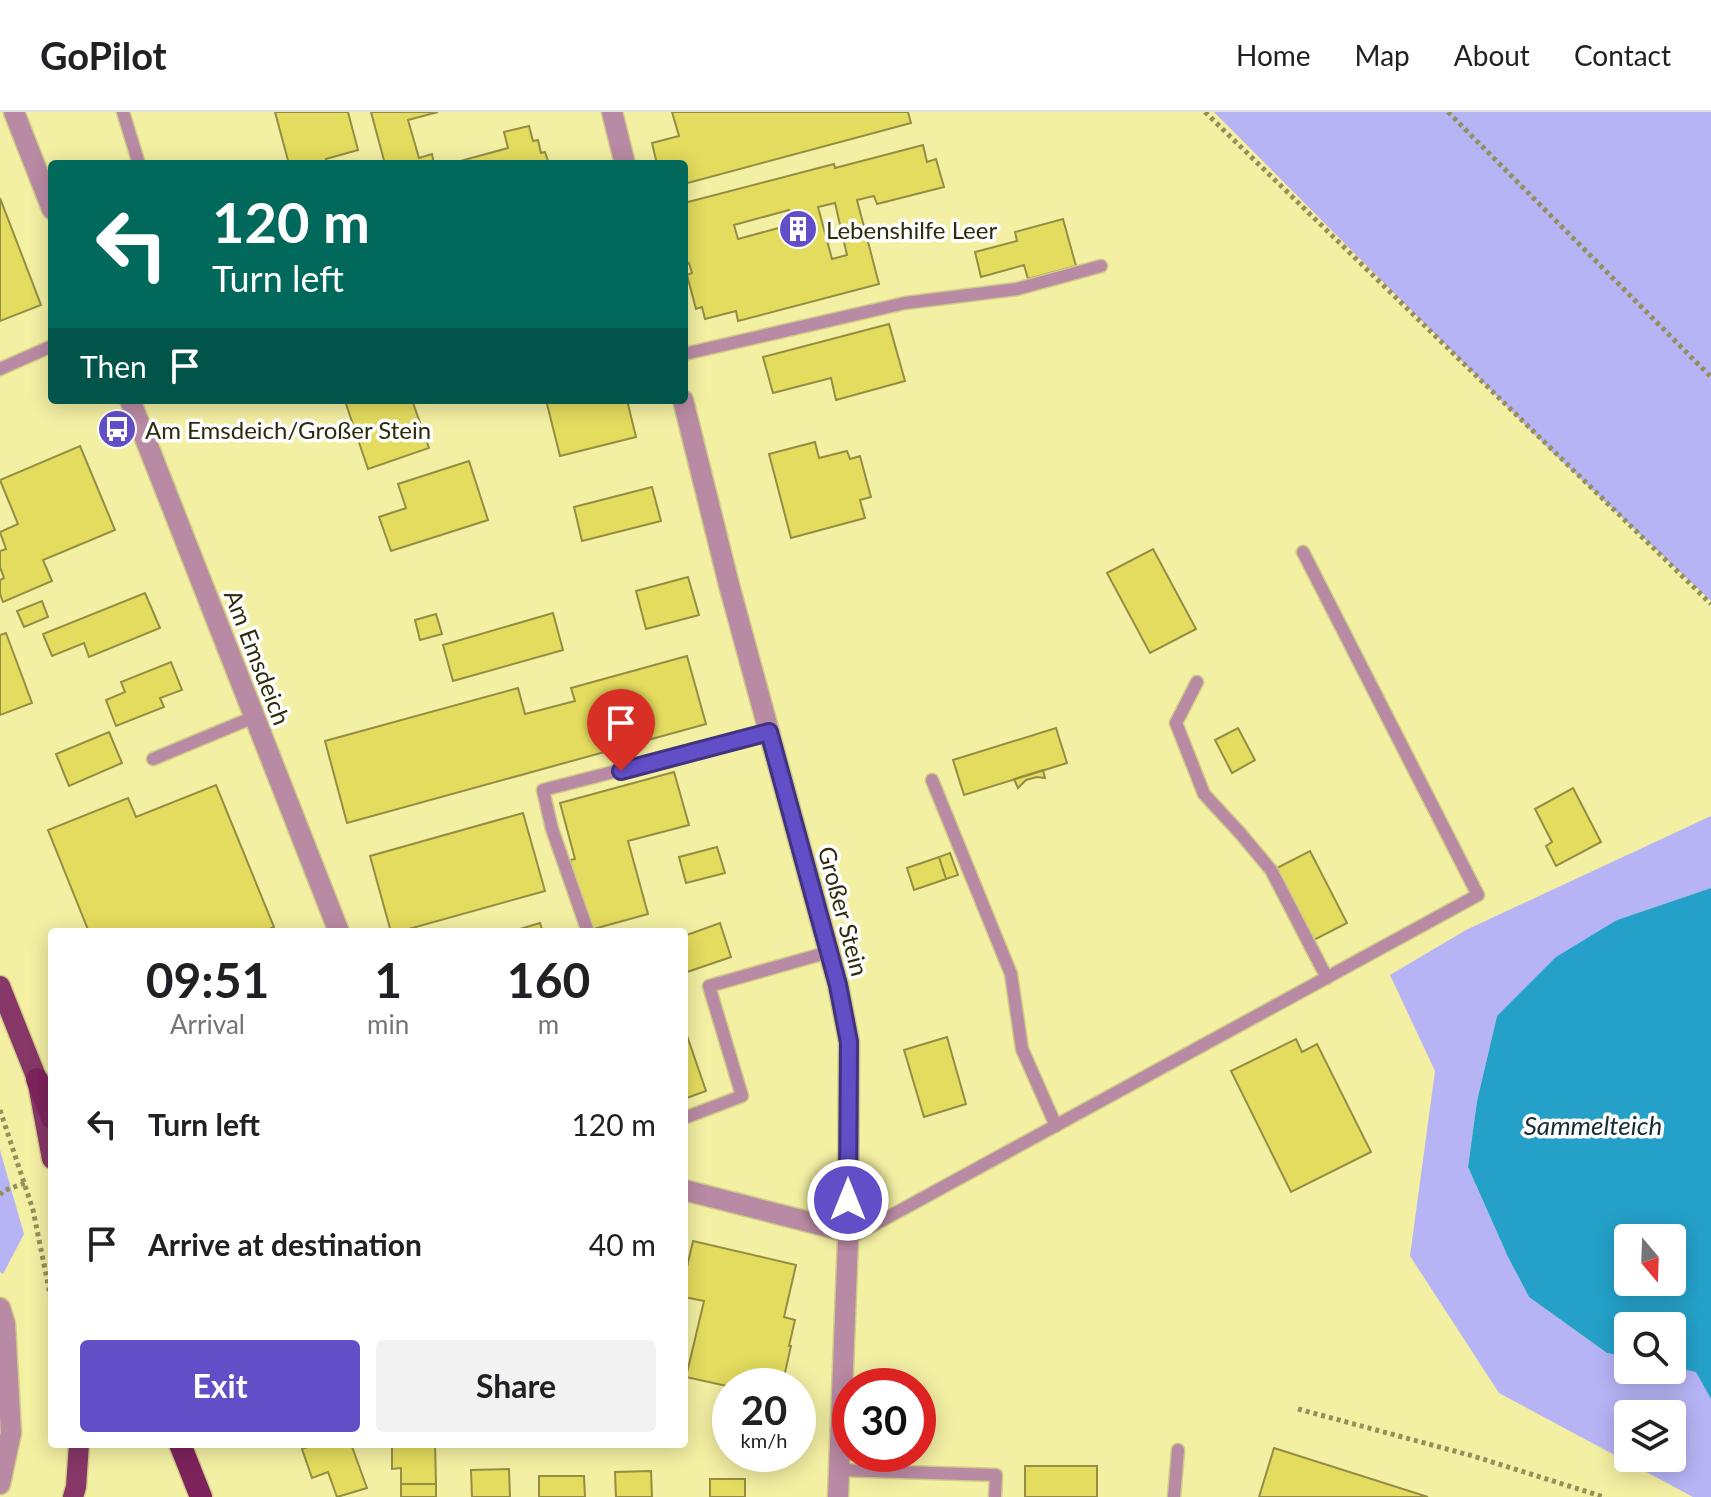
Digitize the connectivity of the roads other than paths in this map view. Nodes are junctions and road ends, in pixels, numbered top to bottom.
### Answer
1 (14, 112) edge
2 (123, 112) edge
3 (612, 112) edge
4 (138, 160) edge
5 (624, 160) edge
6 (48, 199) edge
7 (1101, 266) dead end
8 (48, 348) edge
9 (688, 353) edge
10 (0, 369) edge
11 (132, 404) edge
12 (684, 404) edge
13 (1303, 552) dead end
14 (1197, 682) dead end
15 (254, 717) junction
16 (769, 732) junction
17 (153, 759) dead end
18 (932, 780) dead end
19 (337, 928) edge
20 (587, 928) edge
21 (829, 952) junction
22 (1327, 978) junction
23 (0, 986) edge
24 (37, 1079) junction
25 (48, 1108) edge
26 (688, 1116) edge
27 (1056, 1126) junction
28 (48, 1138) edge
29 (688, 1191) edge
30 (848, 1236) junction
31 (0, 1308) edge
32 (843, 1368) edge
33 (79, 1448) edge
34 (182, 1448) edge
35 (1178, 1450) dead end
36 (839, 1472) edge
37 (902, 1472) edge
38 (0, 1484) edge
39 (73, 1497) edge
40 (201, 1497) edge
41 (838, 1497) edge
42 (995, 1497) edge
43 (1174, 1497) edge

1 - 6 street
2 - 4 lane
3 - 5 street
7 - 9 lane
8 - 10 lane
11 - 15 street, Am Emsdeich
12 - 16 street, Großer Stein
13 - 22 lane
14 - 22 lane
15 - 17 lane
15 - 19 street, Am Emsdeich
16 - 20 lane
16 - 21 street, Großer Stein
18 - 27 lane
21 - 26 lane
21 - 30 street, Großer Stein
22 - 27 lane
23 - 24 main road
24 - 25 highway
24 - 28 main road
27 - 30 lane
29 - 30 street
30 - 32 street, Großer Stein
31 - 38 street
33 - 39 main road
34 - 40 highway
35 - 43 lane
36 - 41 street, Großer Stein
37 - 42 lane

